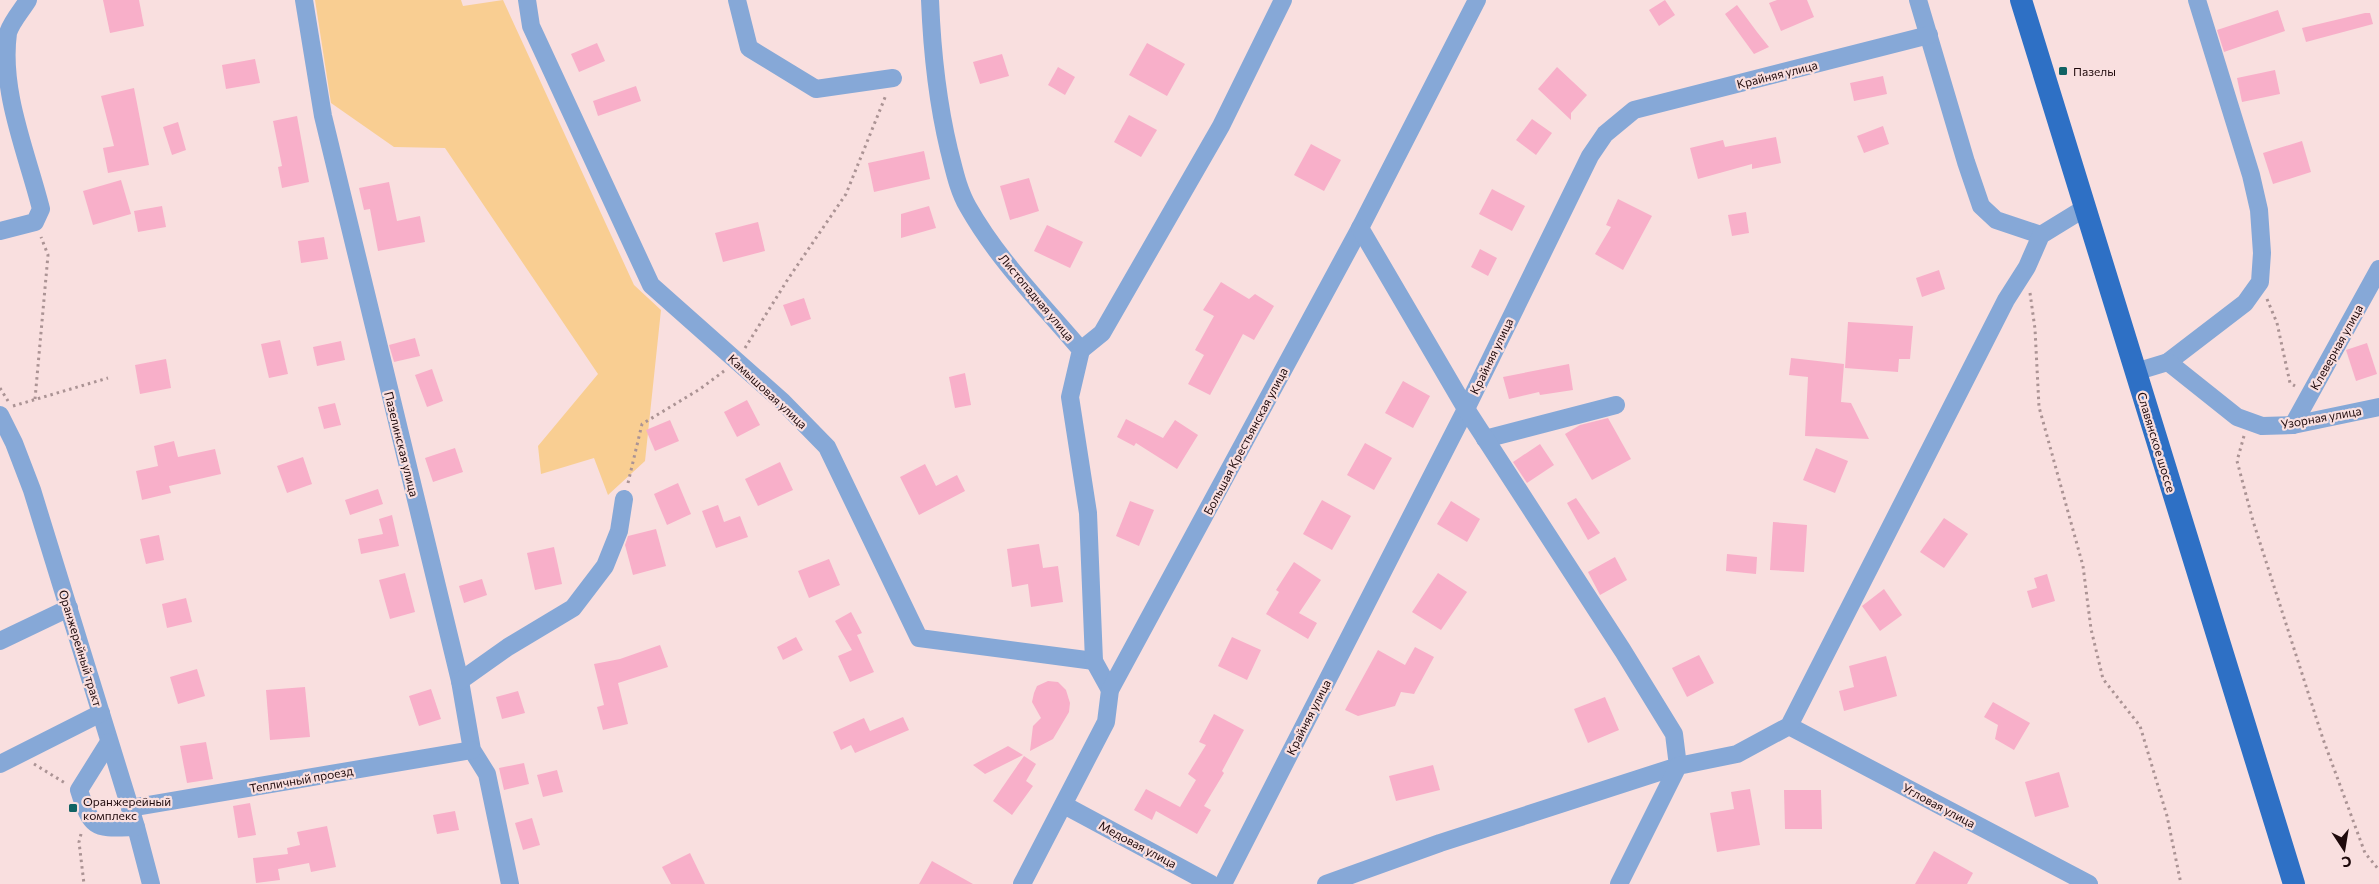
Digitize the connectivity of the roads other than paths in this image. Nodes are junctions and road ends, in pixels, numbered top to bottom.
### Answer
1 (28, 0) edge
2 (304, 0) edge
3 (527, 0) edge
4 (737, 0) edge
5 (930, 0) edge
6 (1283, 0) edge
7 (1477, 0) edge
8 (1918, 0) edge
9 (2021, 0) edge
10 (2197, 0) edge
11 (1929, 35) junction
12 (893, 78) road end
13 (2085, 208) junction
14 (1360, 228) junction
15 (0, 231) edge
16 (2041, 234) junction
17 (2379, 269) edge
18 (1081, 350) junction
19 (2168, 362) junction
20 (2135, 372) junction
21 (1616, 406) dead end
22 (2379, 407) edge
23 (1466, 409) junction
24 (3, 412) edge
25 (2293, 425) junction
26 (1486, 439) junction
27 (624, 499) road end
28 (69, 608) junction
29 (2, 639) edge
30 (1094, 661) junction
31 (460, 681) junction
32 (1110, 690) junction
33 (101, 713) junction
34 (1789, 726) junction
35 (109, 742) junction
36 (472, 750) junction
37 (0, 764) edge
38 (1678, 766) junction
39 (1064, 804) junction
40 (130, 808) junction
41 (136, 827) junction
42 (151, 884) edge
43 (510, 884) edge
44 (1022, 884) edge
45 (1211, 884) edge
46 (1223, 884) edge
47 (1326, 884) edge
48 (1619, 884) edge
49 (2089, 884) edge
50 (2294, 884) edge

1 - 15 street
2 - 31 street, Пазелинская улица
3 - 30 street, Камышовая улица
4 - 12 street
5 - 18 street, Листопадная улица
6 - 18 street
7 - 14 street, Большая Крестьянская улица
8 - 11 street
9 - 13 main road, Славянское шоссе
10 - 19 street
11 - 16 street
11 - 23 street, Крайняя улица
13 - 16 street
13 - 20 main road, Славянское шоссе
14 - 23 street
14 - 32 street, Большая Крестьянская улица
16 - 34 street
17 - 25 street, Клеверная улица
18 - 30 street, Листопадная улица
19 - 20 street
19 - 25 street, Узорная улица
20 - 50 main road, Славянское шоссе
21 - 26 street
22 - 25 street, Узорная улица
23 - 26 street
23 - 46 street, Крайняя улица
24 - 28 street, Оранжерейный тракт
26 - 38 street
27 - 31 street
28 - 29 street
28 - 33 street, Оранжерейный тракт
30 - 32 street, Листопадная улица
31 - 36 street, Пазелинская улица
32 - 39 street, Большая Крестьянская улица
33 - 35 street, Оранжерейный тракт
33 - 37 street
34 - 38 street
34 - 49 street, Угловая улица
35 - 40 street, Оранжерейный тракт
35 - 41 street
36 - 40 street, Тепличный проезд
36 - 43 street, Пазелинская улица
38 - 47 street
38 - 48 street
39 - 44 street, Большая Крестьянская улица
39 - 45 street, Медовая улица
40 - 41 street, Оранжерейный тракт
41 - 42 street, Оранжерейный тракт

